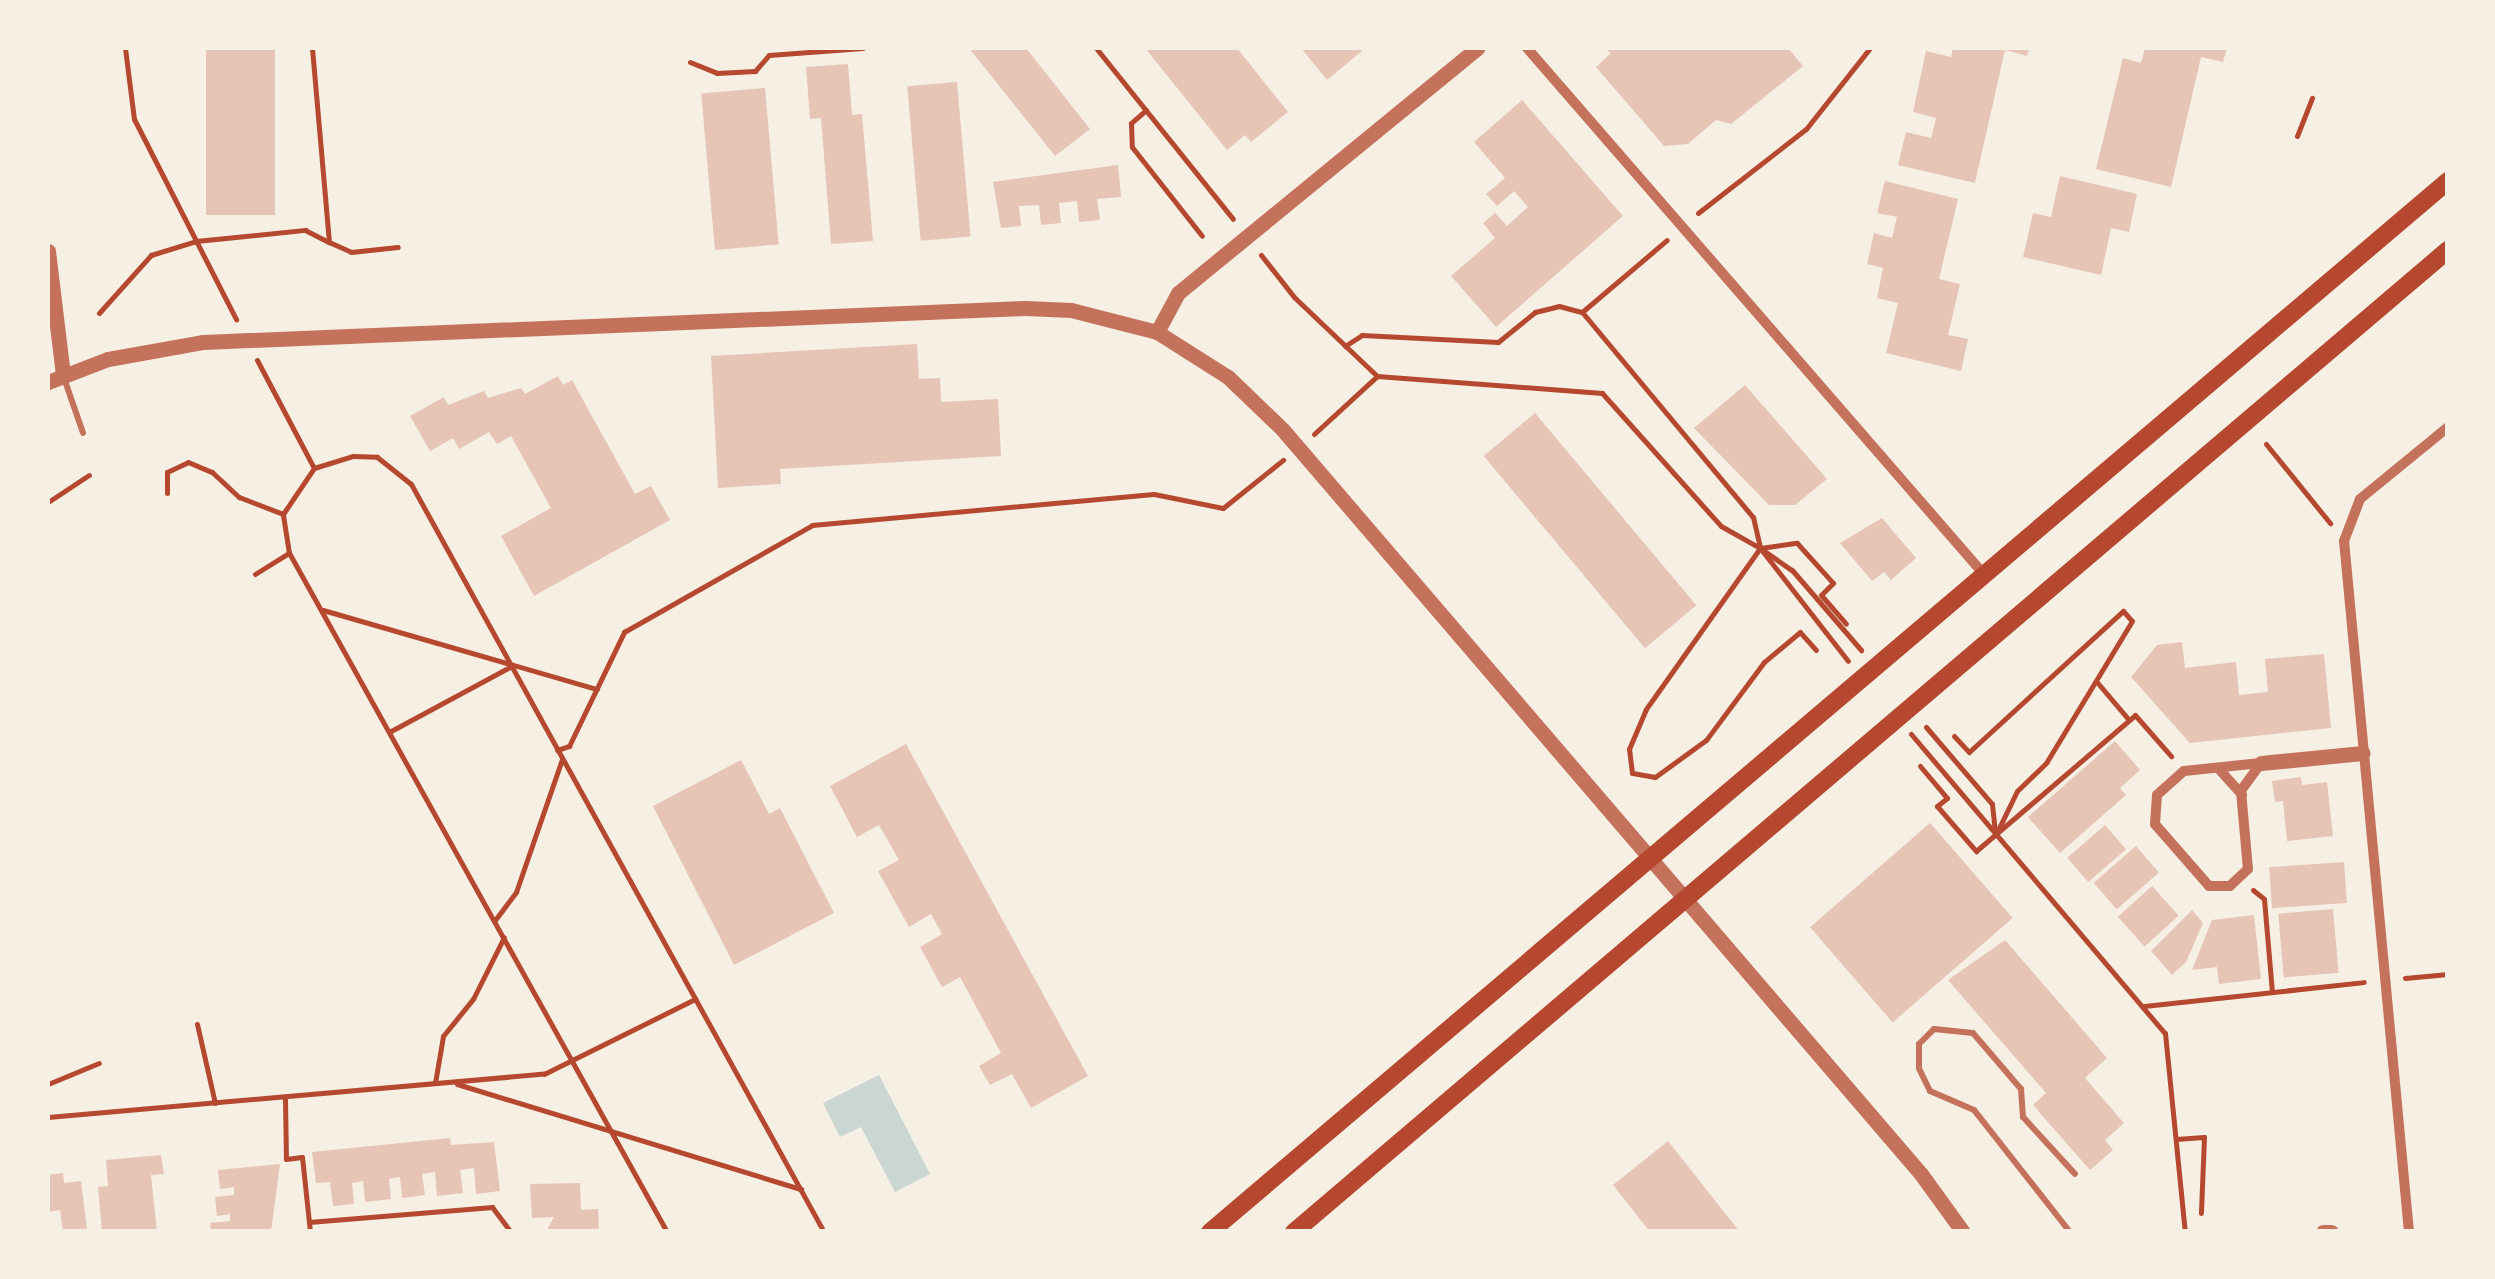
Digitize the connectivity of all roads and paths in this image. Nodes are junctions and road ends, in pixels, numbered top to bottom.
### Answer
1 (125, 48) edge
2 (312, 48) edge
3 (863, 48) edge
4 (1096, 48) edge
5 (1477, 48) edge
6 (1526, 48) edge
7 (1870, 48) edge
8 (690, 62) dead end
9 (2312, 98) dead end
10 (1146, 110) junction
11 (2296, 136) dead end
12 (1198, 174) dead end
13 (2448, 182) edge
14 (1713, 200) dead end
15 (1202, 236) dead end
16 (196, 241) junction
17 (330, 242) junction
18 (398, 247) dead end
19 (2448, 250) edge
20 (48, 251) edge
21 (206, 262) dead end
22 (1634, 268) dead end
23 (1294, 298) dead end
24 (1582, 312) junction
25 (99, 313) dead end
26 (1157, 332) junction
27 (1345, 346) junction
28 (1376, 376) junction
29 (55, 378) edge
30 (1357, 400) dead end
31 (280, 406) dead end
32 (2448, 427) edge
33 (83, 433) dead end
34 (2266, 444) dead end
35 (314, 468) junction
36 (89, 475) dead end
37 (1261, 477) dead end
38 (167, 493) dead end
39 (48, 502) edge
40 (283, 514) junction
41 (2344, 541) junction
42 (1760, 548) junction
43 (289, 553) junction
44 (1792, 570) dead end
45 (1981, 571) junction
46 (255, 574) dead end
47 (1779, 580) dead end
48 (323, 610) junction
49 (1846, 624) dead end
50 (1816, 650) dead end
51 (510, 667) junction
52 (2096, 681) junction
53 (597, 689) junction
54 (2130, 720) junction
55 (390, 730) junction
56 (1954, 736) dead end
57 (558, 750) junction
58 (2363, 753) junction
59 (562, 759) junction
60 (2261, 763) junction
61 (1920, 766) dead end
62 (2217, 768) junction
63 (2184, 771) junction
64 (2242, 795) junction
65 (1992, 804) dead end
66 (1980, 814) dead end
67 (1996, 834) junction
68 (1648, 857) junction
69 (2242, 881) junction
70 (1683, 897) junction
71 (495, 920) junction
72 (504, 937) junction
73 (2314, 987) dead end
74 (2272, 992) junction
75 (696, 998) junction
76 (2144, 1006) junction
77 (197, 1024) dead end
78 (573, 1061) junction
79 (99, 1062) dead end
80 (435, 1083) junction
81 (454, 1083) junction
82 (48, 1084) edge
83 (285, 1097) junction
84 (215, 1103) junction
85 (48, 1117) edge
86 (612, 1131) junction
87 (2176, 1142) junction
88 (2075, 1174) dead end
89 (802, 1189) junction
90 (2200, 1213) dead end
91 (309, 1222) junction
92 (310, 1232) edge
93 (510, 1232) edge
94 (667, 1232) edge
95 (824, 1232) edge
96 (1210, 1232) edge
97 (1294, 1232) edge
98 (1963, 1232) edge
99 (2070, 1232) edge
100 (2184, 1232) edge
101 (2409, 1232) edge

1 - 16 path
2 - 17 path
3 - 8 path
4 - 10 path
5 - 26 street
6 - 45 street
7 - 14 path
9 - 11 path
10 - 12 path
10 - 15 path
13 - 45 main road
16 - 17 path
16 - 21 path
16 - 25 path
17 - 18 path
19 - 70 main road
20 - 29 street
22 - 24 path
23 - 27 path
24 - 27 path
24 - 42 path
26 - 29 street
26 - 68 street
27 - 28 path
28 - 30 path
28 - 42 path
29 - 33 lane
31 - 35 path
32 - 41 street
34 - 41 path
35 - 40 path
35 - 51 path
36 - 39 path
37 - 53 path
38 - 40 path
40 - 43 path
41 - 58 street
42 - 44 path
42 - 47 path
42 - 49 path
42 - 50 path
43 - 46 path
43 - 48 path
45 - 68 main road
48 - 51 path
48 - 55 path
51 - 53 path
51 - 55 path
51 - 57 path
52 - 54 path
52 - 56 path
52 - 67 path
53 - 57 path
54 - 63 path
54 - 67 path
55 - 71 path
57 - 59 path
58 - 60 street
58 - 101 street
59 - 71 path
59 - 75 path
60 - 62 street
60 - 64 street
61 - 67 path
62 - 63 street
62 - 64 street
63 - 69 street
64 - 69 street
65 - 67 path
66 - 67 path
67 - 76 path
68 - 70 street
68 - 96 main road
69 - 74 path
70 - 97 main road
70 - 98 street
71 - 72 path
72 - 78 path
72 - 80 path
73 - 74 path
74 - 76 path
75 - 78 path
75 - 89 path
76 - 87 path
77 - 84 path
78 - 81 path
78 - 86 path
79 - 82 path
80 - 81 path
80 - 83 path
81 - 86 path
83 - 84 path
83 - 91 path
84 - 85 path
86 - 89 path
86 - 94 path
87 - 90 path
87 - 100 path
88 - 99 lane
89 - 95 path
91 - 92 path
91 - 93 path

